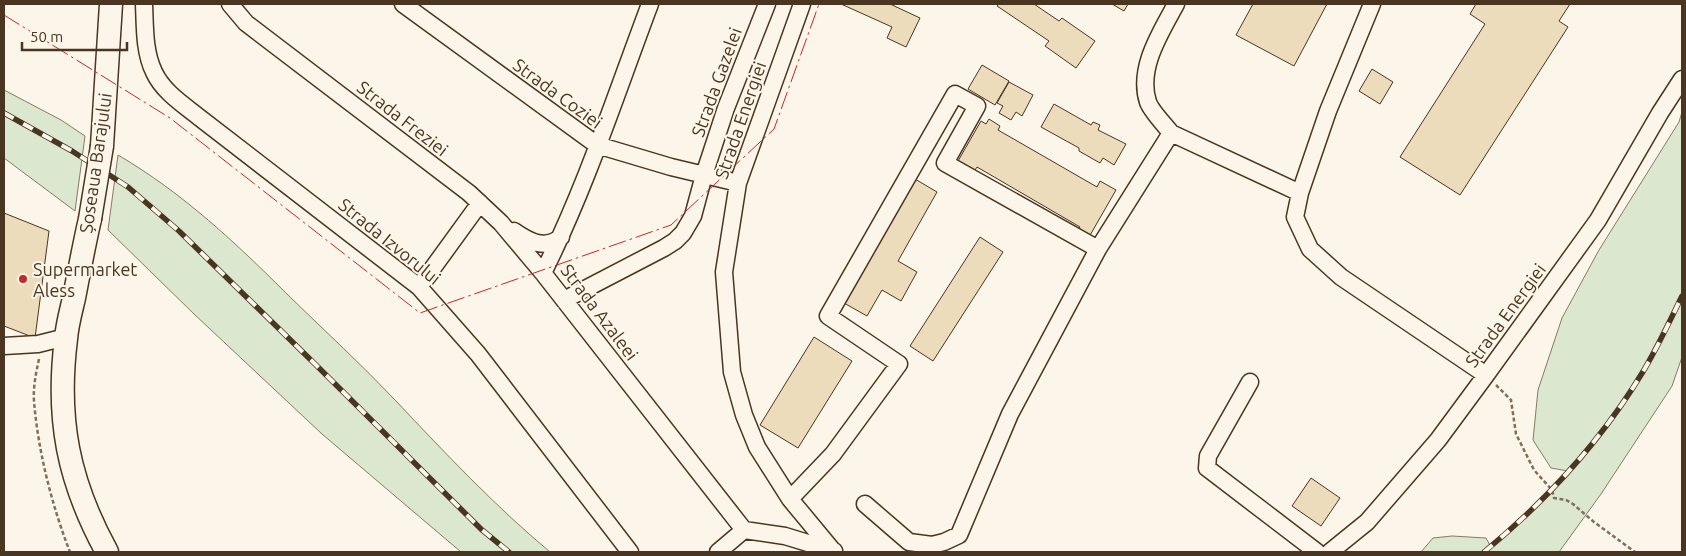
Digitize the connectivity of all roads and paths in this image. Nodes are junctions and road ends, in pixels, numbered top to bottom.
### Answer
1 (111, 4) edge
2 (144, 4) edge
3 (230, 4) edge
4 (403, 4) edge
5 (650, 4) edge
6 (767, 4) edge
7 (802, 4) edge
8 (1176, 4) edge
9 (1372, 4) edge
10 (1682, 78) edge
11 (1171, 133) junction
12 (597, 145) junction
13 (704, 175) junction
14 (738, 183) junction
15 (1300, 194) junction
16 (480, 203) junction
17 (501, 223) junction
18 (561, 237) junction
19 (1098, 249) junction
20 (543, 273) junction
21 (418, 287) junction
22 (564, 300) junction
23 (66, 337) junction
24 (38, 344) junction
25 (4, 346) edge
26 (1486, 376) junction
27 (1250, 382) dead end
28 (790, 499) junction
29 (865, 504) dead end
30 (744, 530) junction
31 (70, 552) edge
32 (107, 552) edge
33 (630, 552) edge
34 (718, 552) edge
35 (834, 552) edge
36 (1317, 552) edge
37 (1330, 552) edge
38 (1635, 552) edge

1 - 23 highway, Șoseaua Barajului, bridge
2 - 21 street, Strada Izvorului
3 - 16 street, Strada Freziei
4 - 12 street, Strada Coziei
5 - 12 street, Strada Azaleei
6 - 13 street, Strada Gazelei
7 - 14 street, Strada Energiei
8 - 11 street
9 - 15 street
10 - 26 street, Strada Energiei
11 - 15 street
11 - 19 street
12 - 13 street, Strada Coziei
12 - 18 street, Strada Azaleei
13 - 14 street, Strada Coziei
13 - 22 street, Strada Gazelei
14 - 28 street, Strada Energiei
15 - 26 street
16 - 17 street, Strada Freziei
16 - 21 street
17 - 18 street
17 - 20 street, Strada Freziei
18 - 20 street, Strada Azaleei
19 - 28 street
19 - 29 street
20 - 22 street, Strada Azaleei
21 - 33 street, Strada Izvorului
22 - 30 street, Strada Azaleei
23 - 24 street
23 - 32 highway, Șoseaua Barajului
24 - 25 street
24 - 31 path
26 - 37 street, Strada Energiei
26 - 38 path
27 - 36 street
28 - 35 street, Strada Energiei
30 - 34 street
30 - 35 street

